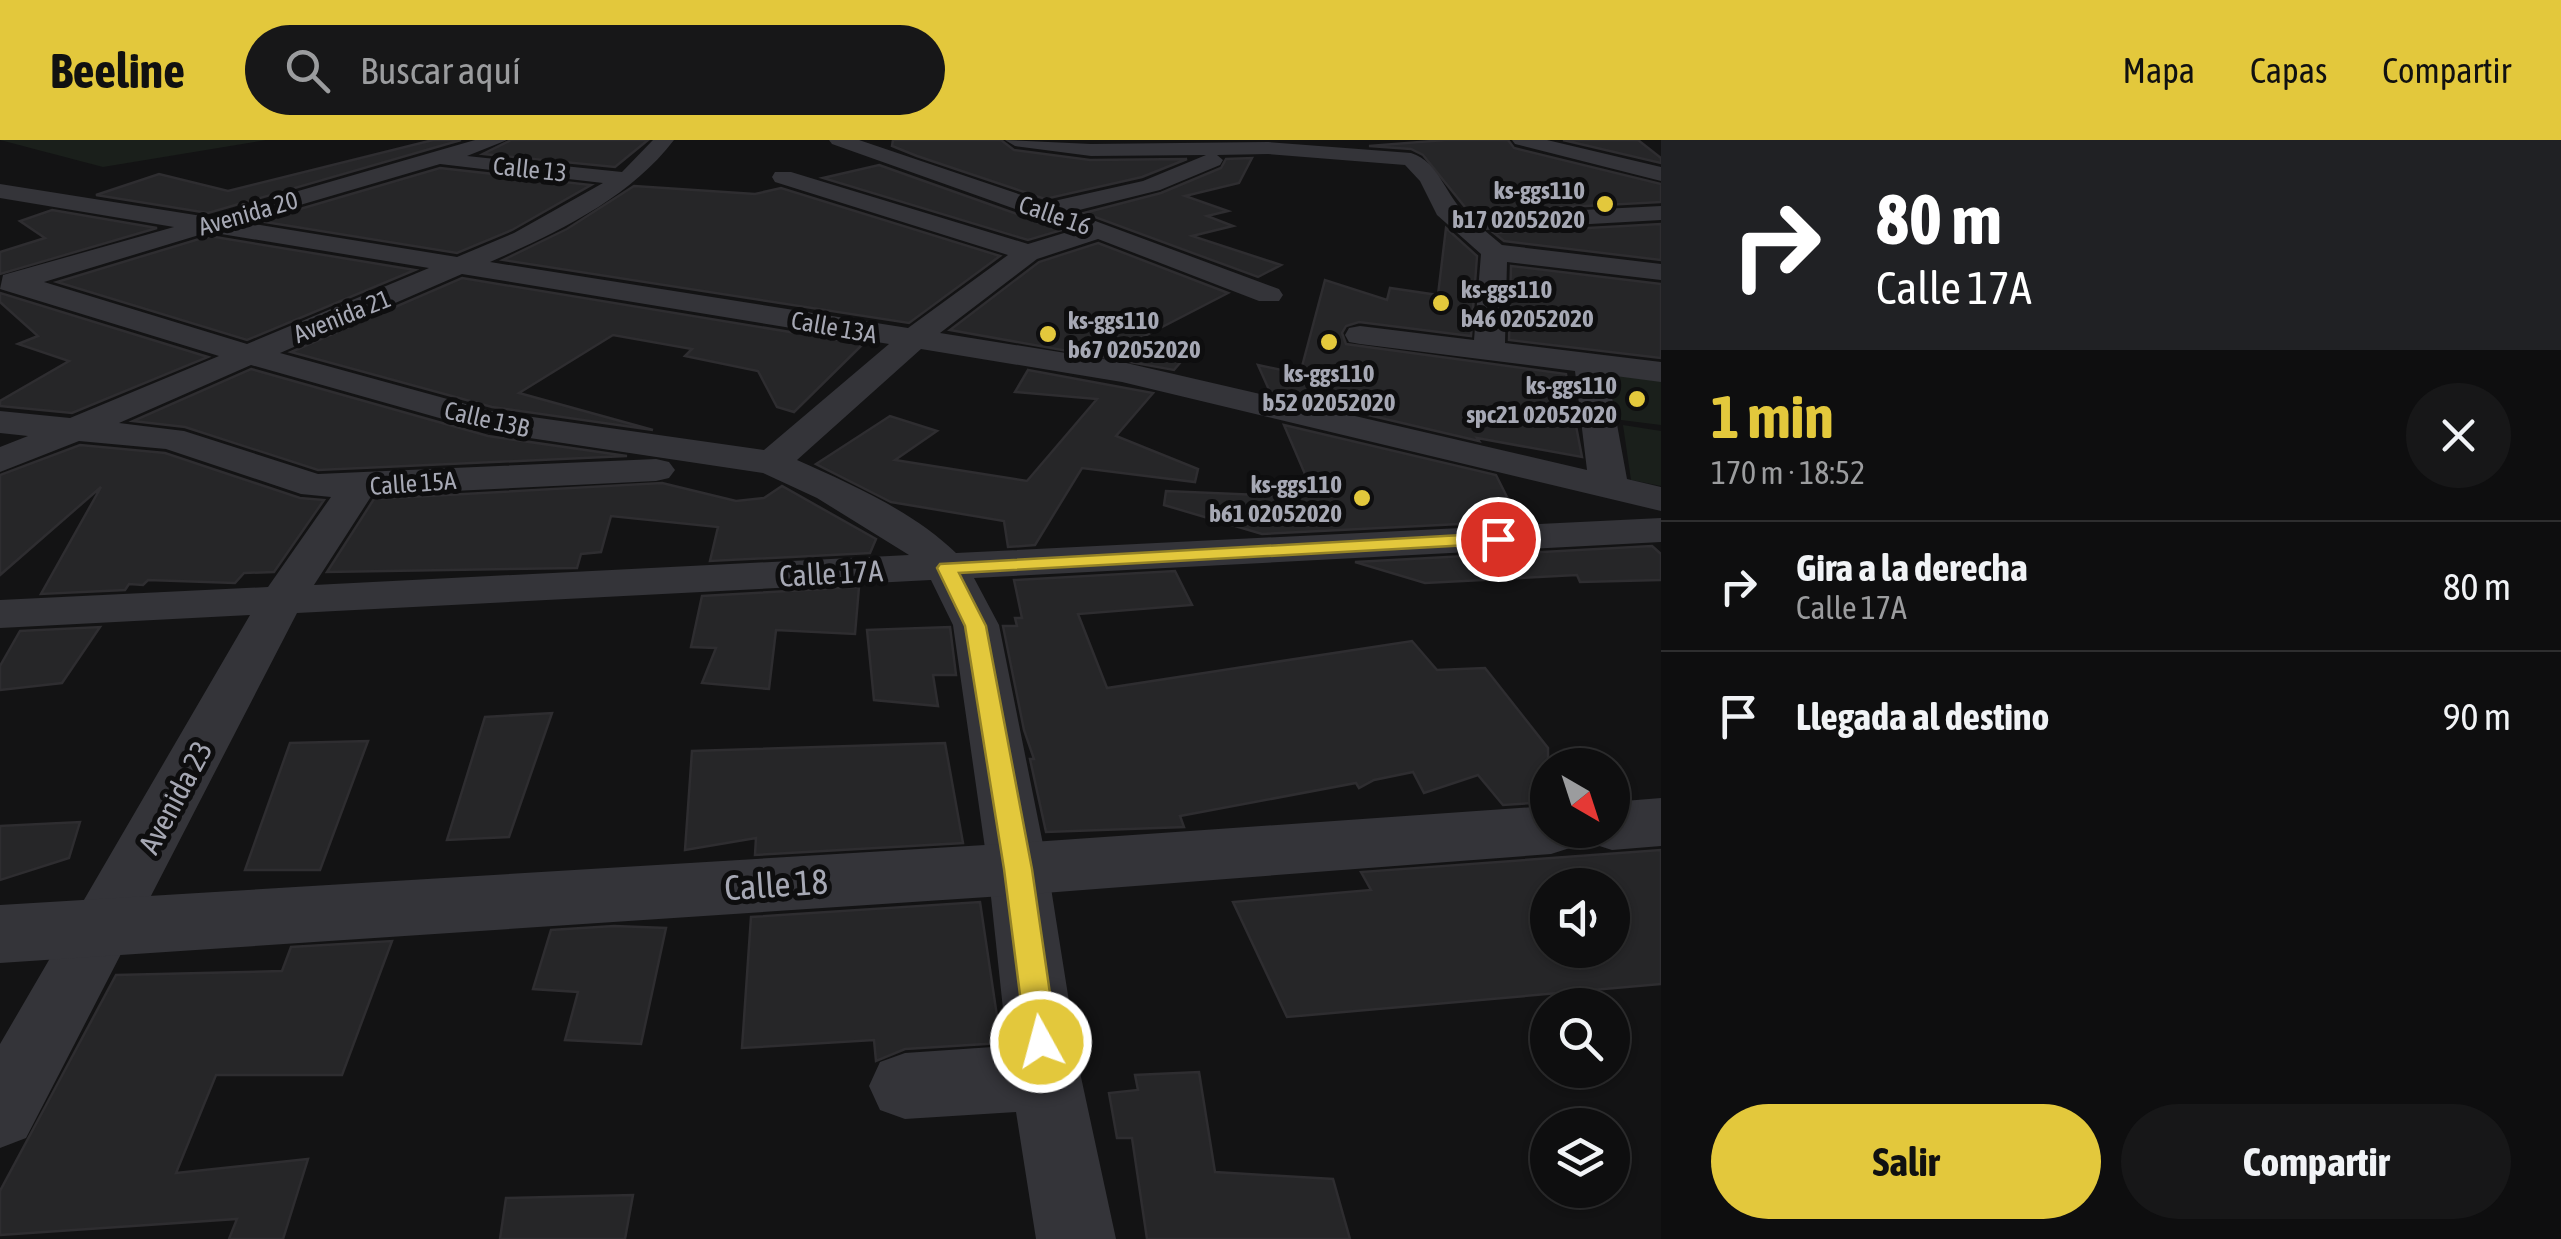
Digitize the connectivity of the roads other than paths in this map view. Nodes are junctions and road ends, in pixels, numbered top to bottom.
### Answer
1 (497, 140) edge
2 (664, 140) edge
3 (1015, 140) edge
4 (1522, 140) edge
5 (922, 143) dead end
6 (1221, 148) junction
7 (876, 153) junction
8 (833, 157) edge
9 (433, 158) junction
10 (1661, 174) edge
11 (627, 179) junction
12 (0, 192) edge
13 (1043, 211) junction
14 (1661, 213) edge
15 (1462, 224) junction
16 (211, 225) junction
17 (1099, 230) junction
18 (1494, 252) junction
19 (1028, 254) junction
20 (467, 265) junction
21 (1661, 272) edge
22 (7, 284) edge
23 (1270, 295) dead end
24 (1360, 335) dead end
25 (912, 340) junction
26 (246, 354) junction
27 (1489, 354) junction
28 (1590, 364) junction
29 (1661, 372) edge
30 (0, 422) edge
31 (75, 428) junction
32 (0, 461) edge
33 (772, 463) junction
34 (1609, 486) junction
35 (358, 487) junction
36 (831, 490) junction
37 (1661, 499) edge
38 (1661, 530) edge
39 (947, 568) junction
40 (282, 597) junction
41 (0, 614) edge
42 (1661, 822) edge
43 (1630, 825) edge
44 (1530, 832) edge
45 (1018, 869) junction
46 (104, 927) junction
47 (0, 934) edge
48 (1046, 1077) junction
49 (905, 1086) dead end
50 (0, 1113) edge
51 (1076, 1239) edge

1 - 9 street, Avenida 20
2 - 11 street, Avenida 21
3 - 6 street
4 - 10 street
5 - 7 street
6 - 13 street
6 - 15 street
7 - 8 street, Calle 16
7 - 13 street, Calle 16
8 - 19 street
9 - 11 street, Calle 13
9 - 16 street, Avenida 20
11 - 20 street, Avenida 21
12 - 16 street, Calle 13A
13 - 17 street, Calle 16
14 - 15 street
15 - 18 street
16 - 20 street, Calle 13A
16 - 22 street, Avenida 20
17 - 19 street
17 - 23 street, Calle 16
18 - 21 street
18 - 27 street
19 - 25 street
20 - 25 street, Calle 13A
20 - 26 street, Avenida 21
22 - 26 street, Calle 13B
24 - 27 street
25 - 33 street
25 - 34 street, Calle 13A
26 - 31 street, Avenida 21
26 - 33 street, Calle 13B
27 - 28 street
28 - 29 street
28 - 34 street
30 - 31 street, Calle 15A
31 - 32 street, Avenida 21
31 - 35 street, Calle 15A
33 - 36 street, Calle 13B
34 - 37 street, Calle 13A
35 - 36 street, Calle 15A
35 - 40 street, Avenida 23
36 - 39 street, Calle 13B
38 - 39 street, Calle 17A
39 - 40 street, Calle 17A
39 - 45 street
40 - 41 street, Calle 17A
40 - 46 street, Avenida 23
42 - 43 street
44 - 45 street, Calle 18
45 - 46 street, Calle 18
45 - 48 street
46 - 47 street, Calle 18
46 - 50 street, Avenida 23
48 - 49 street
48 - 51 street

